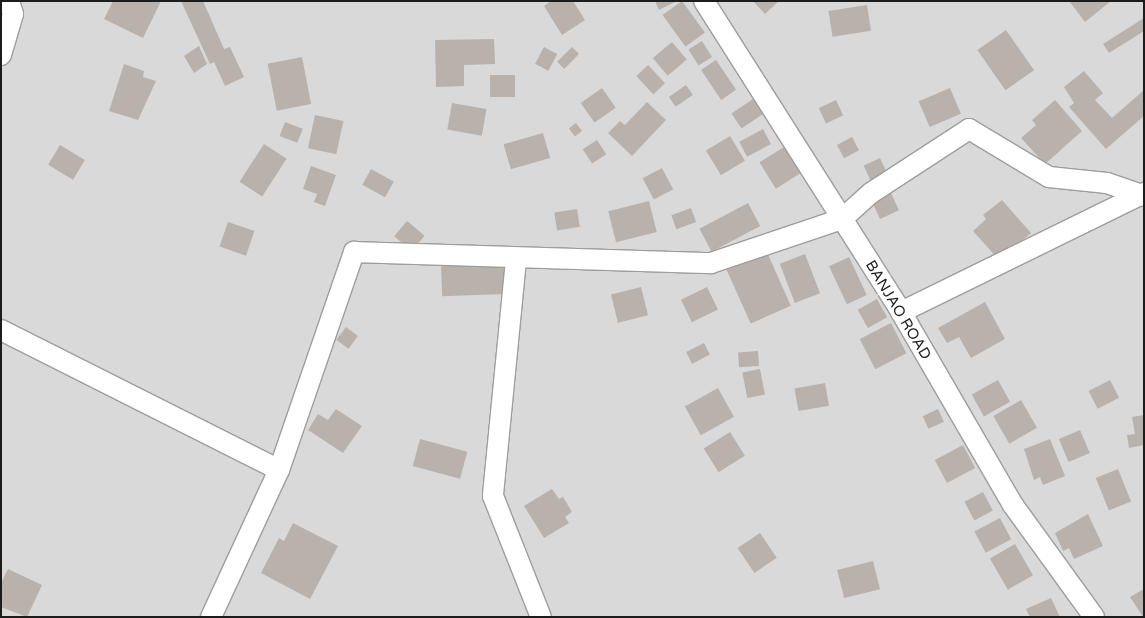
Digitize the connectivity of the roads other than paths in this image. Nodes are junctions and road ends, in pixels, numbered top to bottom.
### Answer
1 (9, 1) edge
2 (704, 1) edge
3 (1, 56) edge
4 (1143, 195) edge
5 (842, 219) junction
6 (516, 260) junction
7 (901, 312) junction
8 (4, 336) edge
9 (279, 470) junction
10 (211, 617) edge
11 (541, 617) edge
12 (1094, 617) edge

1 - 3 street
2 - 5 street, BANJAO ROAD
4 - 5 street
4 - 7 street
5 - 6 street
5 - 7 street, BANJAO ROAD
6 - 9 street
6 - 11 street
7 - 12 street, BANJAO ROAD
8 - 9 street
9 - 10 street

